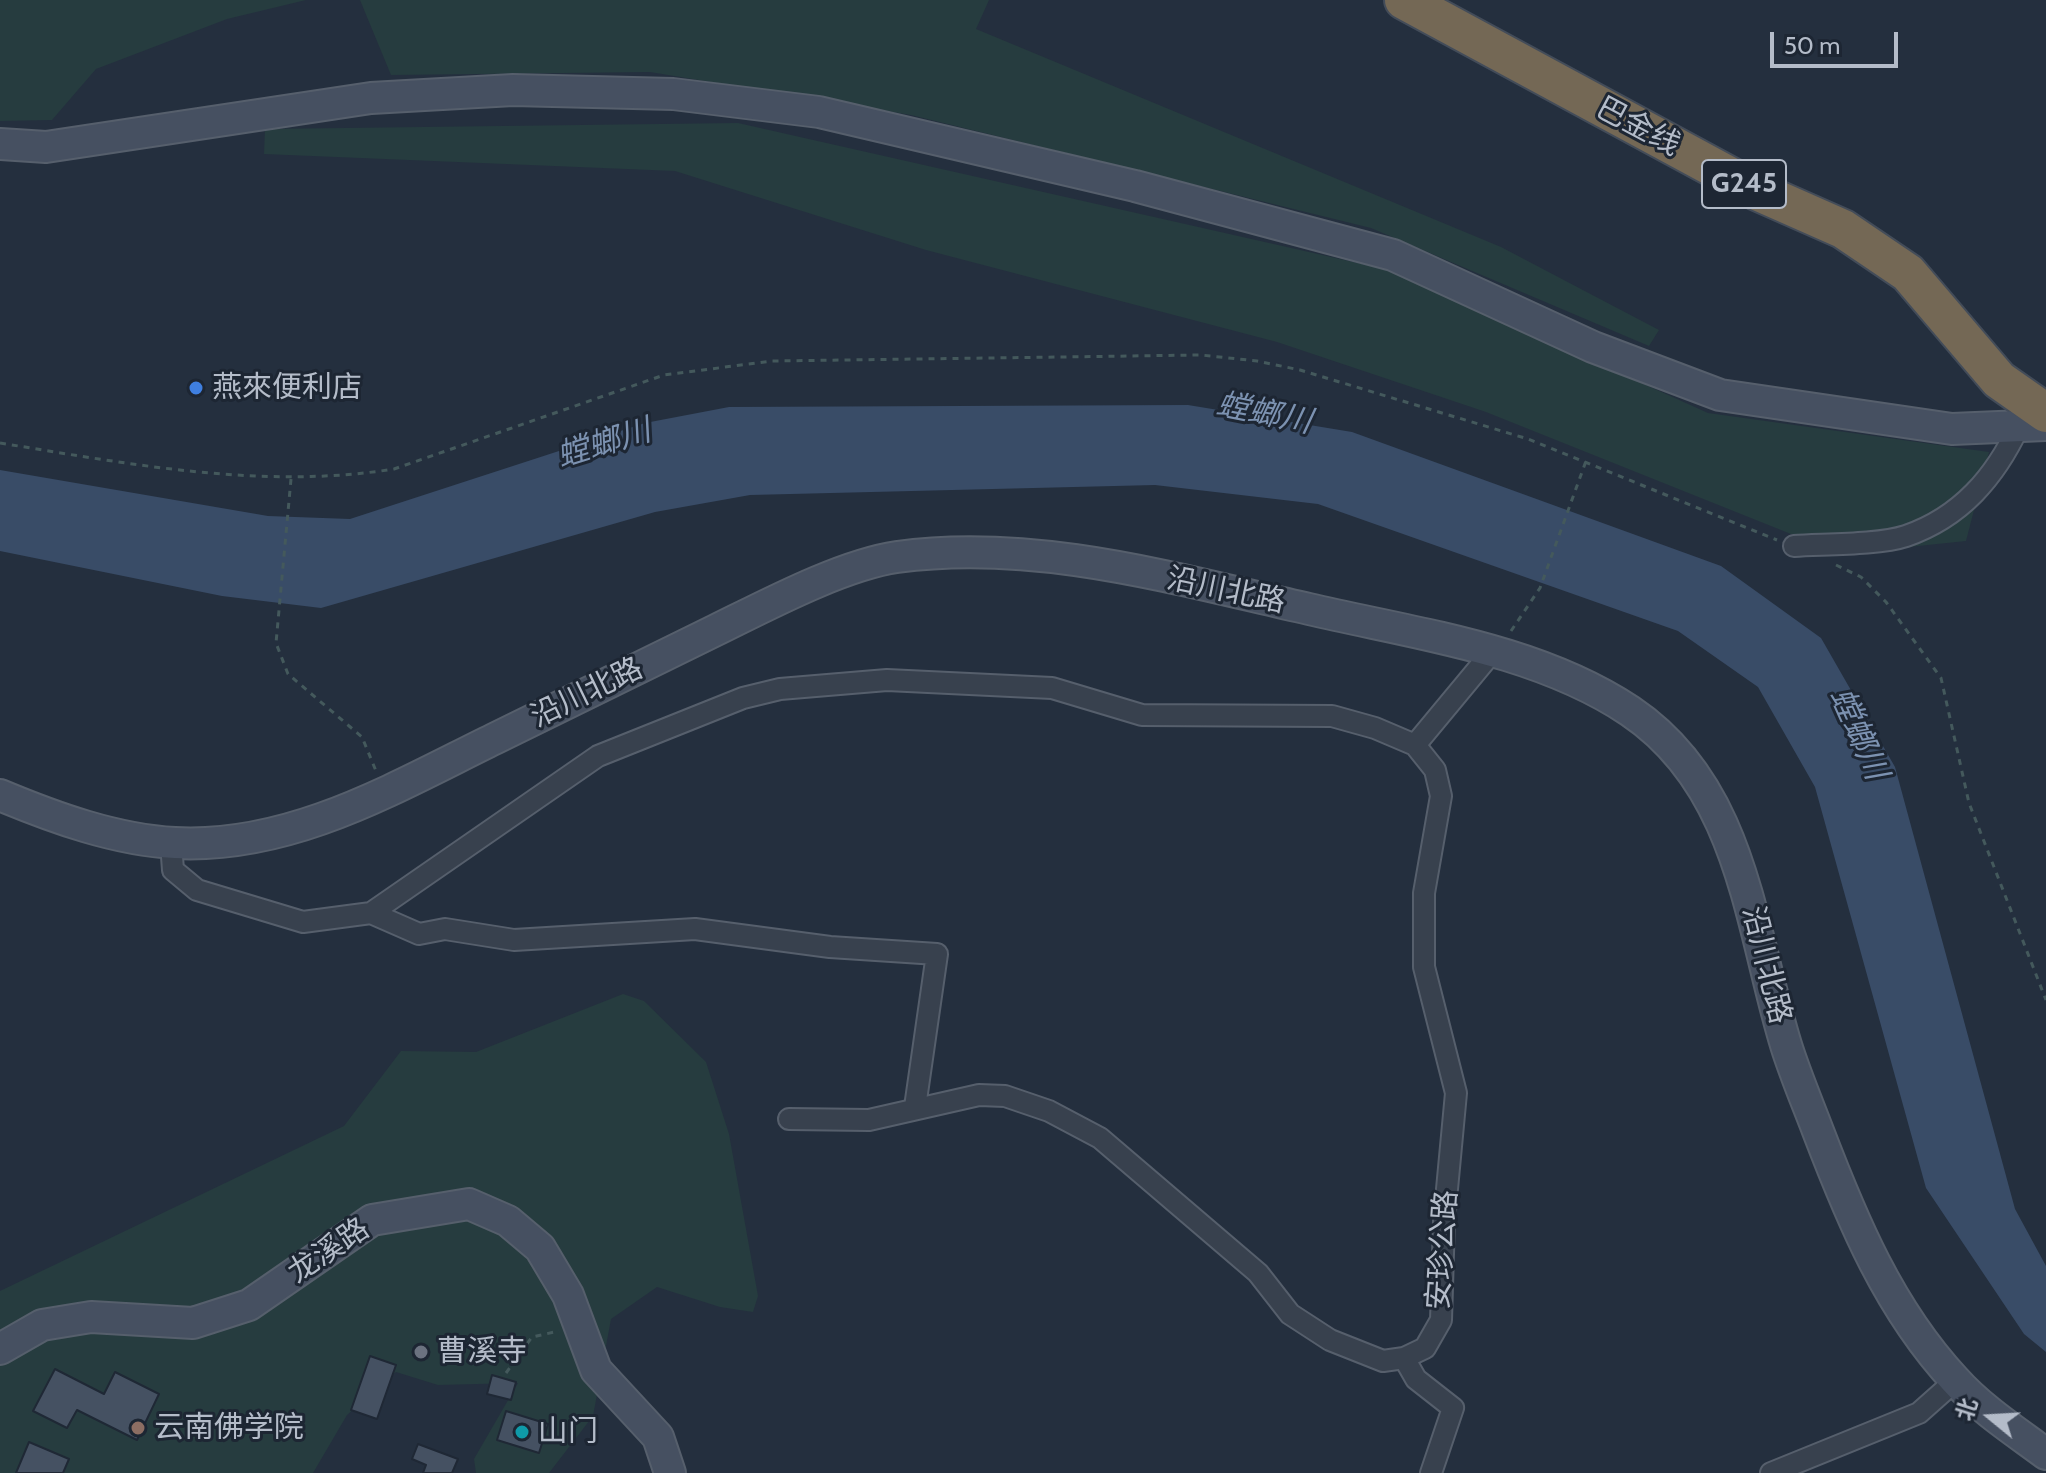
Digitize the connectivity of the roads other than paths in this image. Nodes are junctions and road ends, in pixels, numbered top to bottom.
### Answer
1 (1404, 0) edge
2 (0, 144) edge
3 (2037, 422) edge
4 (1794, 546) road end
5 (1493, 651) junction
6 (1415, 745) junction
7 (0, 795) edge
8 (171, 843) junction
9 (371, 913) junction
10 (915, 1107) junction
11 (789, 1119) dead end
12 (0, 1349) edge
13 (1404, 1358) junction
14 (1955, 1381) junction
15 (2046, 1454) edge
16 (670, 1473) edge
17 (1431, 1473) edge
18 (1771, 1473) edge

1 - 3 highway, 巴金线 / G245
2 - 3 main road
3 - 4 street
5 - 6 street
5 - 8 main road, 沿川北路
5 - 14 main road, 沿川北路
6 - 9 street
6 - 13 street, 安珍公路
7 - 8 main road, 沿川北路
8 - 9 street
9 - 10 street
10 - 11 street
10 - 13 street
12 - 16 main road, 龙溪路
13 - 17 street
14 - 15 main road, 沿川北路
14 - 18 street

